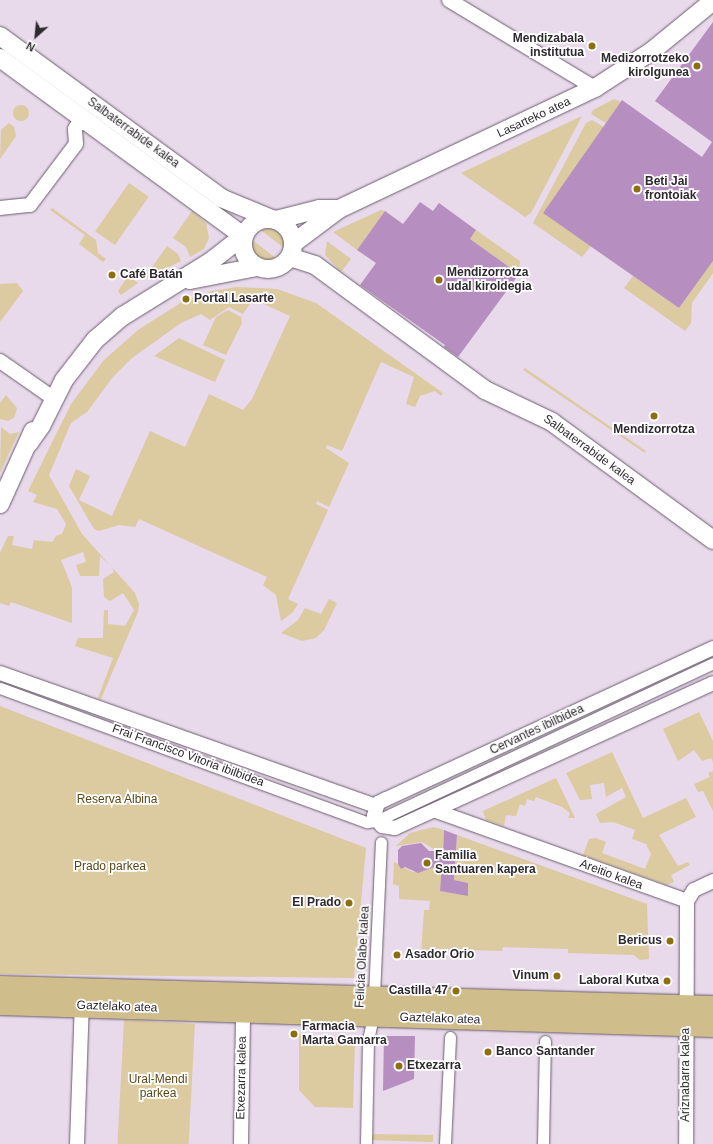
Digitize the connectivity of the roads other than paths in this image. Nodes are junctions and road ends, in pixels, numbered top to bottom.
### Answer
1 (449, 0) edge
2 (713, 1) edge
3 (0, 36) edge
4 (0, 58) edge
5 (595, 88) junction
6 (82, 118) junction
7 (0, 208) edge
8 (339, 209) junction
9 (274, 220) junction
10 (242, 237) junction
11 (293, 248) junction
12 (257, 267) junction
13 (178, 282) junction
14 (0, 361) edge
15 (460, 370) junction
16 (49, 395) junction
17 (0, 504) edge
18 (713, 526) edge
19 (713, 540) edge
20 (713, 648) edge
21 (713, 663) edge
22 (0, 673) edge
23 (713, 682) edge
24 (0, 688) edge
25 (369, 804) dead end
26 (436, 811) junction
27 (376, 821) junction
28 (381, 842) dead end
29 (713, 881) edge
30 (687, 902) junction
31 (0, 987) edge
32 (97, 990) junction
33 (0, 1004) edge
34 (82, 1006) junction
35 (373, 1007) junction
36 (713, 1007) edge
37 (243, 1012) junction
38 (687, 1016) junction
39 (713, 1026) edge
40 (450, 1037) dead end
41 (545, 1041) dead end
42 (77, 1144) edge
43 (241, 1144) edge
44 (366, 1144) edge
45 (445, 1144) edge
46 (543, 1144) edge
47 (686, 1144) edge

1 - 5 street
2 - 5 street, Lasarteko atea
3 - 9 street, Salbaterrabide kalea
4 - 6 street, Salbaterrabide kalea
5 - 8 street, Lasarteko atea
6 - 7 street
6 - 10 street, Salbaterrabide kalea
8 - 9 street, Lasarteko atea
8 - 11 street, Lasarteko atea
9 - 10 street
9 - 11 street
10 - 12 street
10 - 13 street
11 - 12 street
11 - 15 street, Salbaterrabide kalea
12 - 13 street
13 - 16 street
14 - 16 street
15 - 18 street, Salbaterrabide kalea
15 - 19 street, Salbaterrabide kalea
16 - 17 street
20 - 27 street, Cervantes ibilbidea
21 - 27 street, Cervantes ibilbidea
22 - 25 street, Frai Francisco Vitoria ibilbidea
23 - 26 street
24 - 27 street, Frai Francisco Vitoria ibilbidea
26 - 27 street
26 - 30 street, Areitio kalea
28 - 35 street, Felicia Olabe kalea
29 - 30 street
30 - 38 street
31 - 32 main road, Gaztelako atea
32 - 34 street
32 - 35 main road, Gaztelako atea
33 - 34 main road, Gaztelako atea
34 - 37 main road, Gaztelako atea
34 - 42 street
35 - 37 main road, Gaztelako atea
35 - 38 main road, Gaztelako atea
35 - 44 street, Felicia Olabe kalea
36 - 38 main road, Gaztelako atea
37 - 43 street, Etxezarra kalea
38 - 39 main road, Gaztelako atea
38 - 47 street, Ariznabarra kalea
40 - 45 street
41 - 46 street

